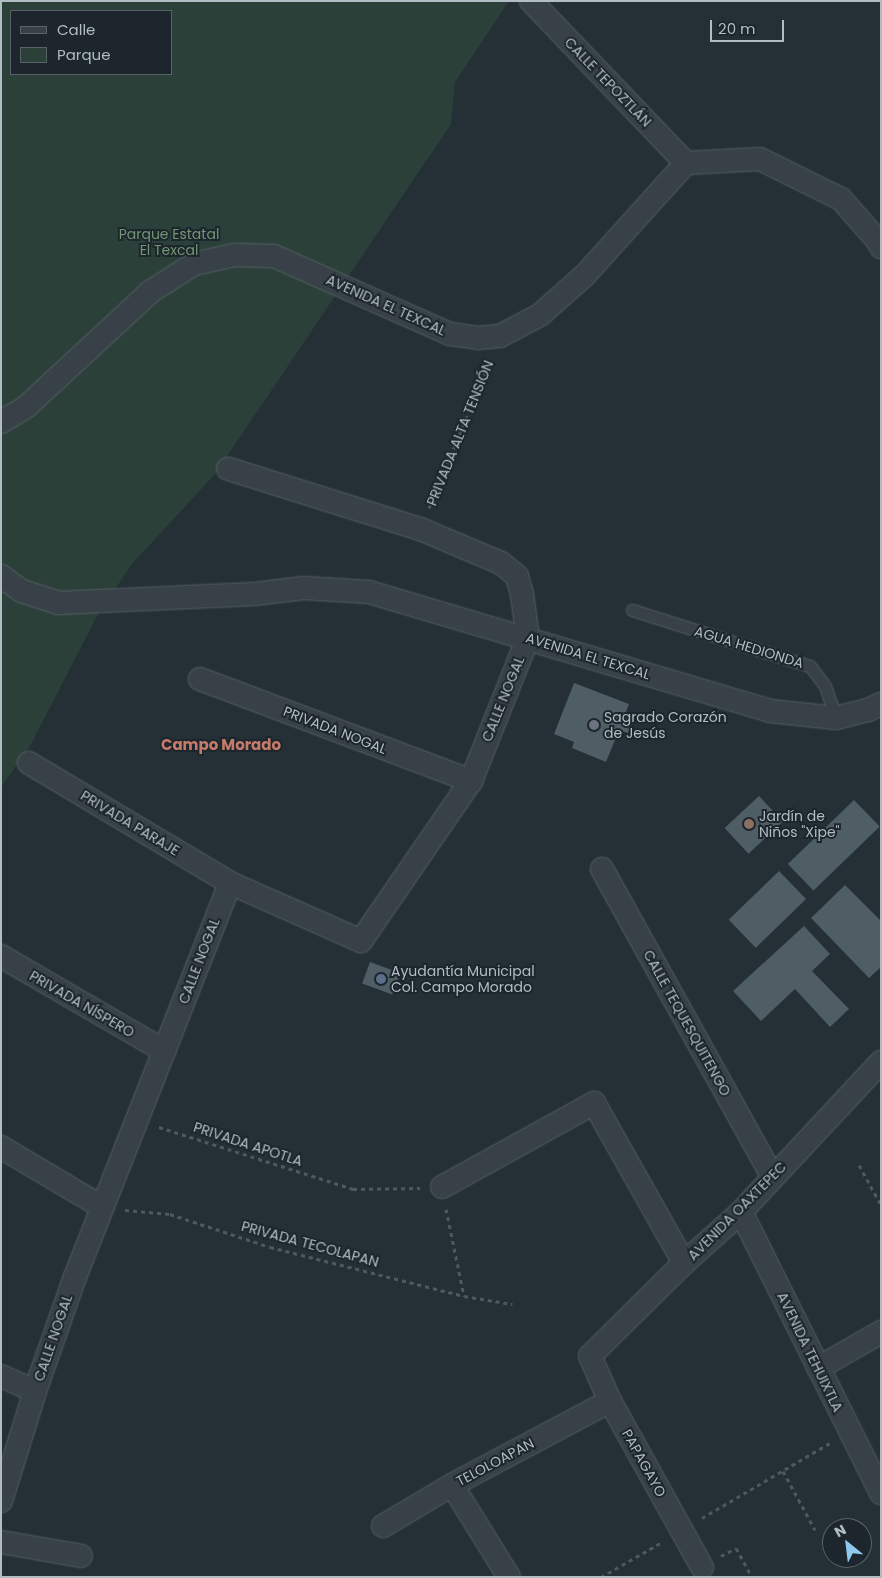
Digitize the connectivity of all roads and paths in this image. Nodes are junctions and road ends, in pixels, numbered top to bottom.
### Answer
1 (531, 1) edge
2 (686, 163) junction
3 (881, 248) edge
4 (500, 336) junction
5 (1, 422) edge
6 (228, 469) dead end
7 (420, 530) junction
8 (1, 576) edge
9 (632, 610) dead end
10 (528, 638) junction
11 (200, 679) dead end
12 (881, 704) edge
13 (836, 718) junction
14 (30, 763) dead end
15 (471, 781) junction
16 (602, 869) dead end
17 (230, 882) junction
18 (1, 956) edge
19 (164, 1052) junction
20 (881, 1062) edge
21 (136, 1120) junction
22 (1, 1147) edge
23 (859, 1165) dead end
24 (773, 1177) junction
25 (442, 1187) junction
26 (881, 1205) edge
27 (102, 1208) junction
28 (741, 1212) junction
29 (684, 1263) junction
30 (464, 1296) junction
31 (512, 1304) dead end
32 (881, 1332) edge
33 (590, 1356) joint
34 (818, 1368) junction
35 (1, 1376) edge
36 (35, 1391) junction
37 (610, 1401) junction
38 (850, 1432) junction
39 (783, 1471) junction
40 (452, 1485) junction
41 (881, 1493) edge
42 (1, 1501) edge
43 (383, 1526) dead end
44 (682, 1530) junction
45 (815, 1530) dead end
46 (1, 1542) edge
47 (81, 1556) dead end
48 (702, 1567) joint
49 (509, 1577) edge
50 (602, 1577) edge
51 (752, 1577) edge

1 - 2 street, CALLE TEPOZTLÁN
2 - 3 street
2 - 4 street, AVENIDA EL TEXCAL
4 - 5 street, AVENIDA EL TEXCAL
4 - 7 path, PRIVADA ALTA TENSIÓN
6 - 7 street
7 - 10 street
8 - 10 street, AVENIDA EL TEXCAL
9 - 13 lane, AGUA HEDIONDA
10 - 13 street, AVENIDA EL TEXCAL
10 - 15 street, CALLE NOGAL
11 - 15 street, PRIVADA NOGAL
12 - 13 street, AVENIDA EL TEXCAL
14 - 17 street, PRIVADA PARAJE
15 - 17 street, CALLE NOGAL
16 - 24 street, CALLE TEQUESQUITENGO
17 - 19 street, CALLE NOGAL
18 - 19 street, PRIVADA NÍSPERO
19 - 21 street, CALLE NOGAL
20 - 24 street, AVENIDA OAXTEPEC
21 - 25 path, PRIVADA APOTLA
21 - 27 street, CALLE NOGAL
22 - 27 street
23 - 26 path
24 - 28 street, AVENIDA OAXTEPEC
25 - 29 street
25 - 30 path
27 - 30 path, PRIVADA TECOLAPAN
27 - 36 street, CALLE NOGAL
28 - 29 street, AVENIDA OAXTEPEC
28 - 34 street, AVENIDA TEHUIXTLA
29 - 33 street, AVENIDA OAXTEPEC
30 - 31 path, PRIVADA TECOLAPAN
32 - 34 street
33 - 37 street, PAPAGAYO
34 - 38 street, AVENIDA TEHUIXTLA
35 - 36 street
36 - 42 street, CALLE NOGAL
37 - 40 street, TELOLOAPAN
37 - 44 street, PAPAGAYO
38 - 39 path
38 - 41 street, AVENIDA TEHUIXTLA
39 - 44 path
39 - 45 path
40 - 43 street, TELOLOAPAN
40 - 49 street
44 - 48 street, PAPAGAYO
44 - 50 path
46 - 47 street
48 - 51 path

